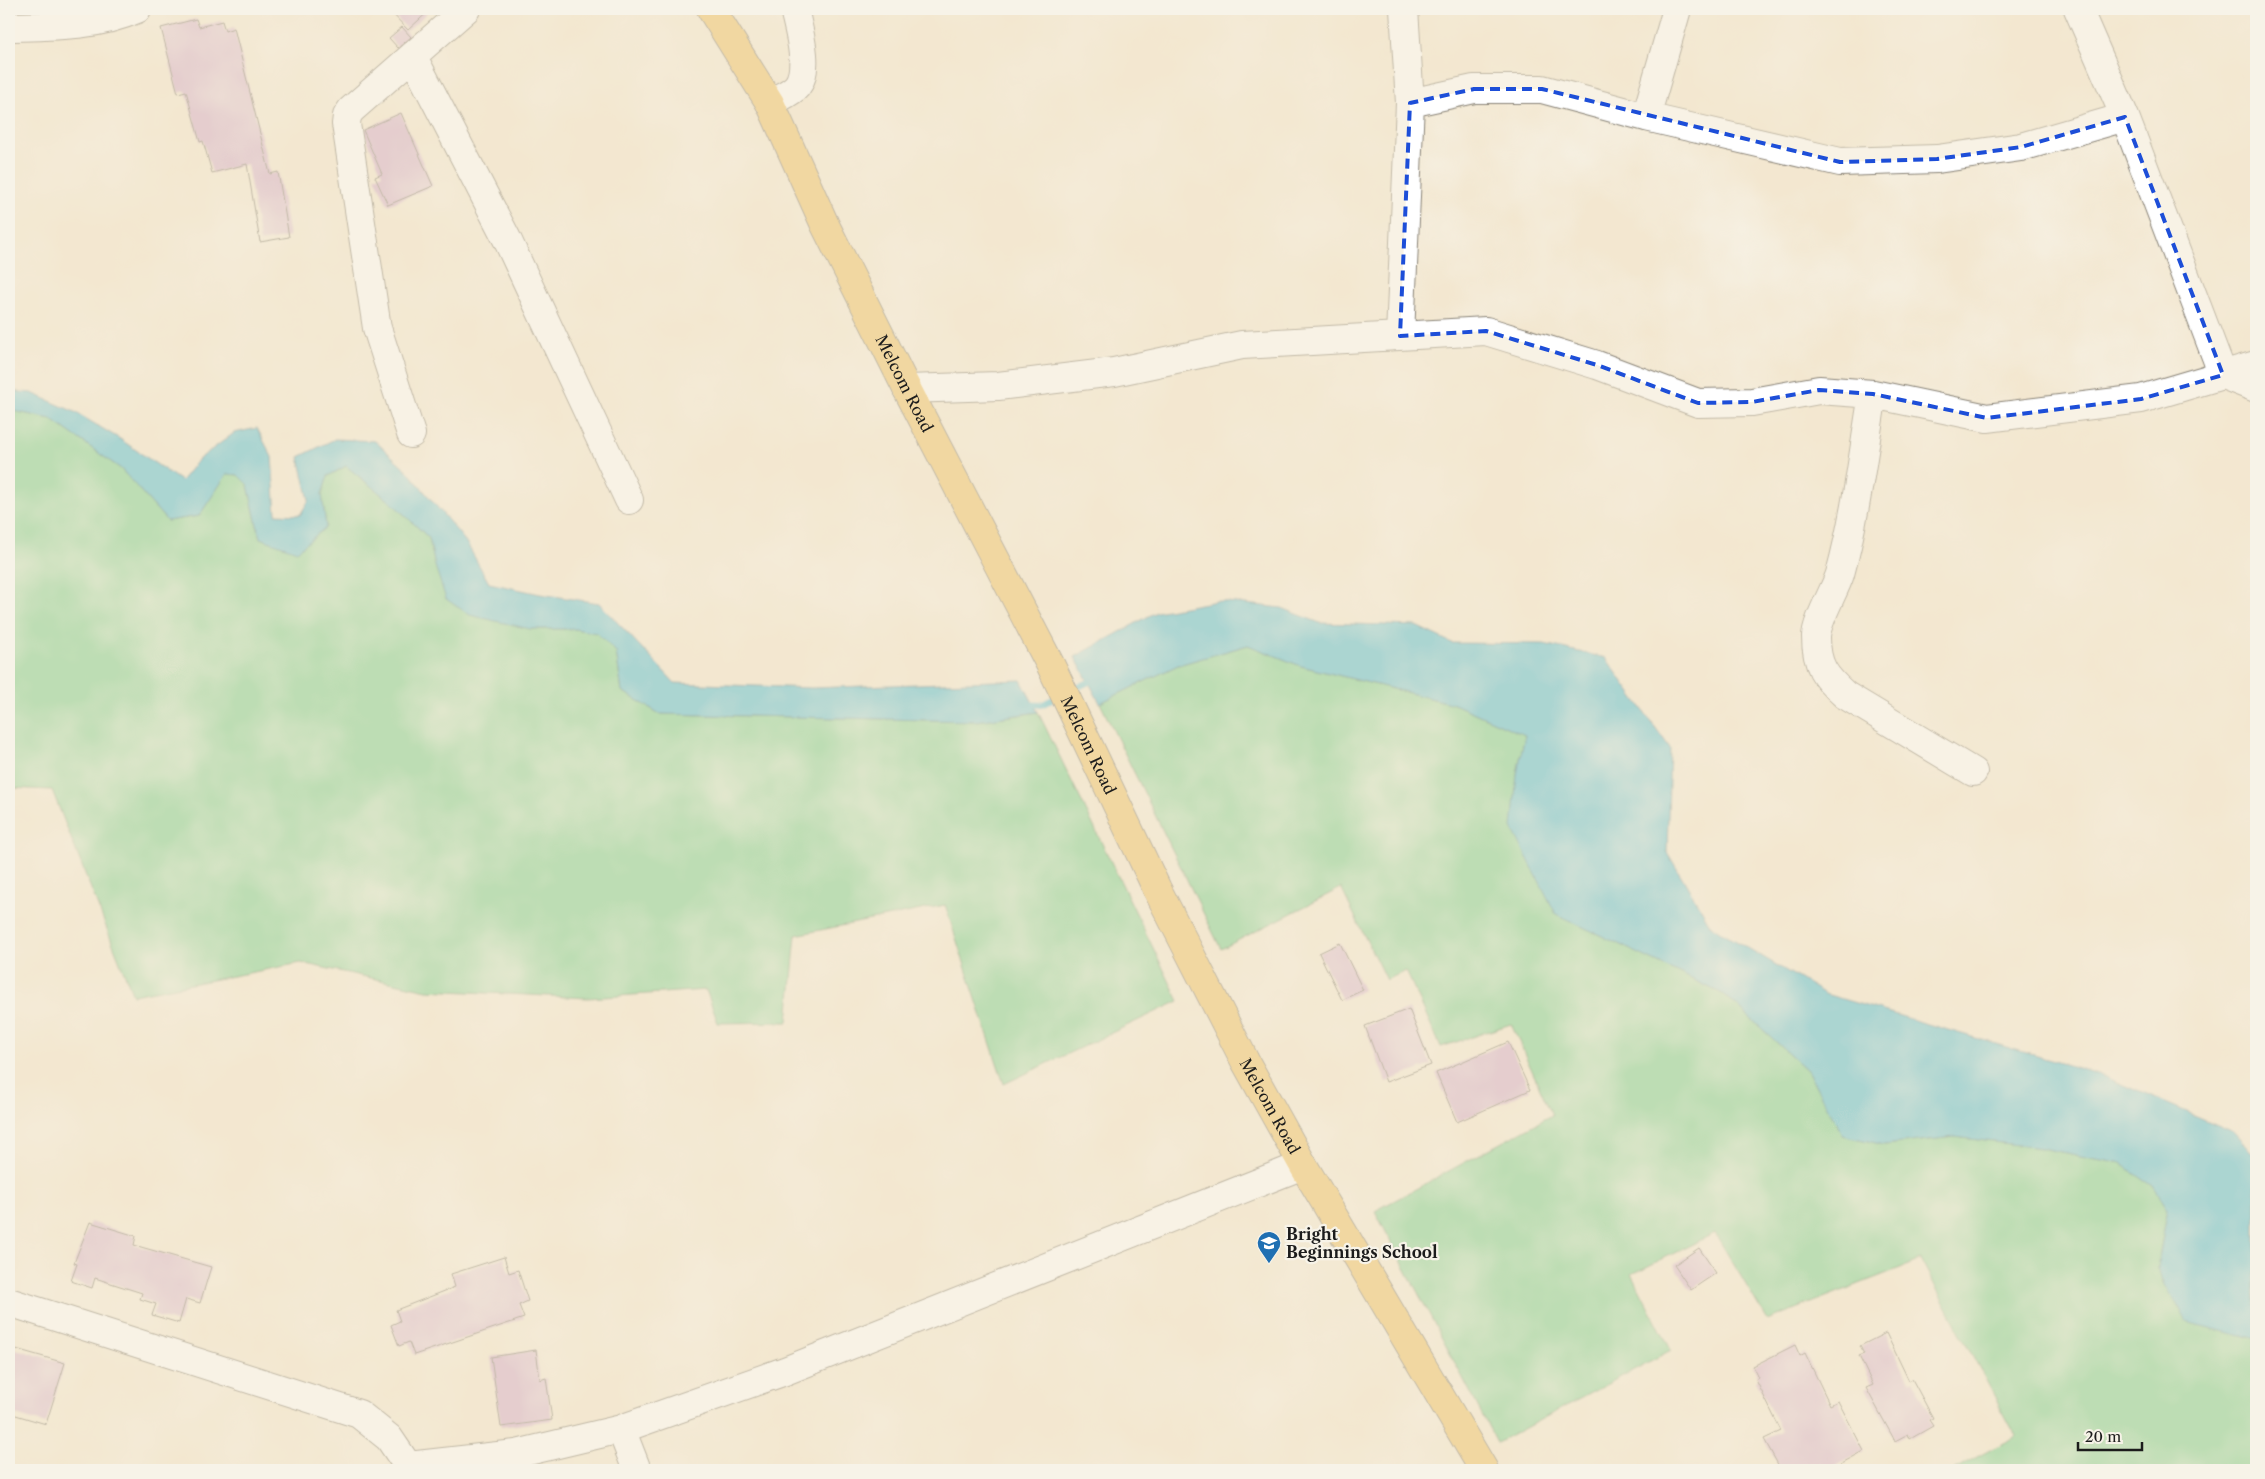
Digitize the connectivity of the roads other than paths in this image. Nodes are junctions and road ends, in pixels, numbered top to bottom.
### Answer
1 (137, 9) edge
2 (466, 9) edge
3 (711, 9) edge
4 (794, 9) edge
5 (1404, 9) edge
6 (1677, 9) edge
7 (2078, 9) edge
8 (9, 27) edge
9 (413, 57) junction
10 (770, 103) junction
11 (1410, 103) junction
12 (1646, 117) junction
13 (2125, 117) junction
14 (1400, 336) junction
15 (2256, 365) edge
16 (2223, 375) junction
17 (2256, 388) edge
18 (907, 389) junction
19 (1873, 394) junction
20 (411, 434) dead end
21 (629, 500) dead end
22 (1973, 772) dead end
23 (1303, 1166) junction
24 (9, 1302) edge
25 (621, 1429) junction
26 (408, 1468) edge
27 (637, 1470) edge
28 (1484, 1470) edge

1 - 8 street
2 - 9 street
3 - 10 main road, Melcom Road
4 - 10 street
5 - 11 street
6 - 12 street
7 - 13 street
9 - 20 street
9 - 21 street
10 - 18 main road, Melcom Road
11 - 12 street
11 - 14 street
12 - 13 street
13 - 16 street
14 - 18 street
14 - 19 street
15 - 16 street
16 - 17 street
16 - 19 street
18 - 23 main road, Melcom Road
19 - 22 street
23 - 25 street
23 - 28 main road, Melcom Road
24 - 26 street
25 - 26 street
25 - 27 street

